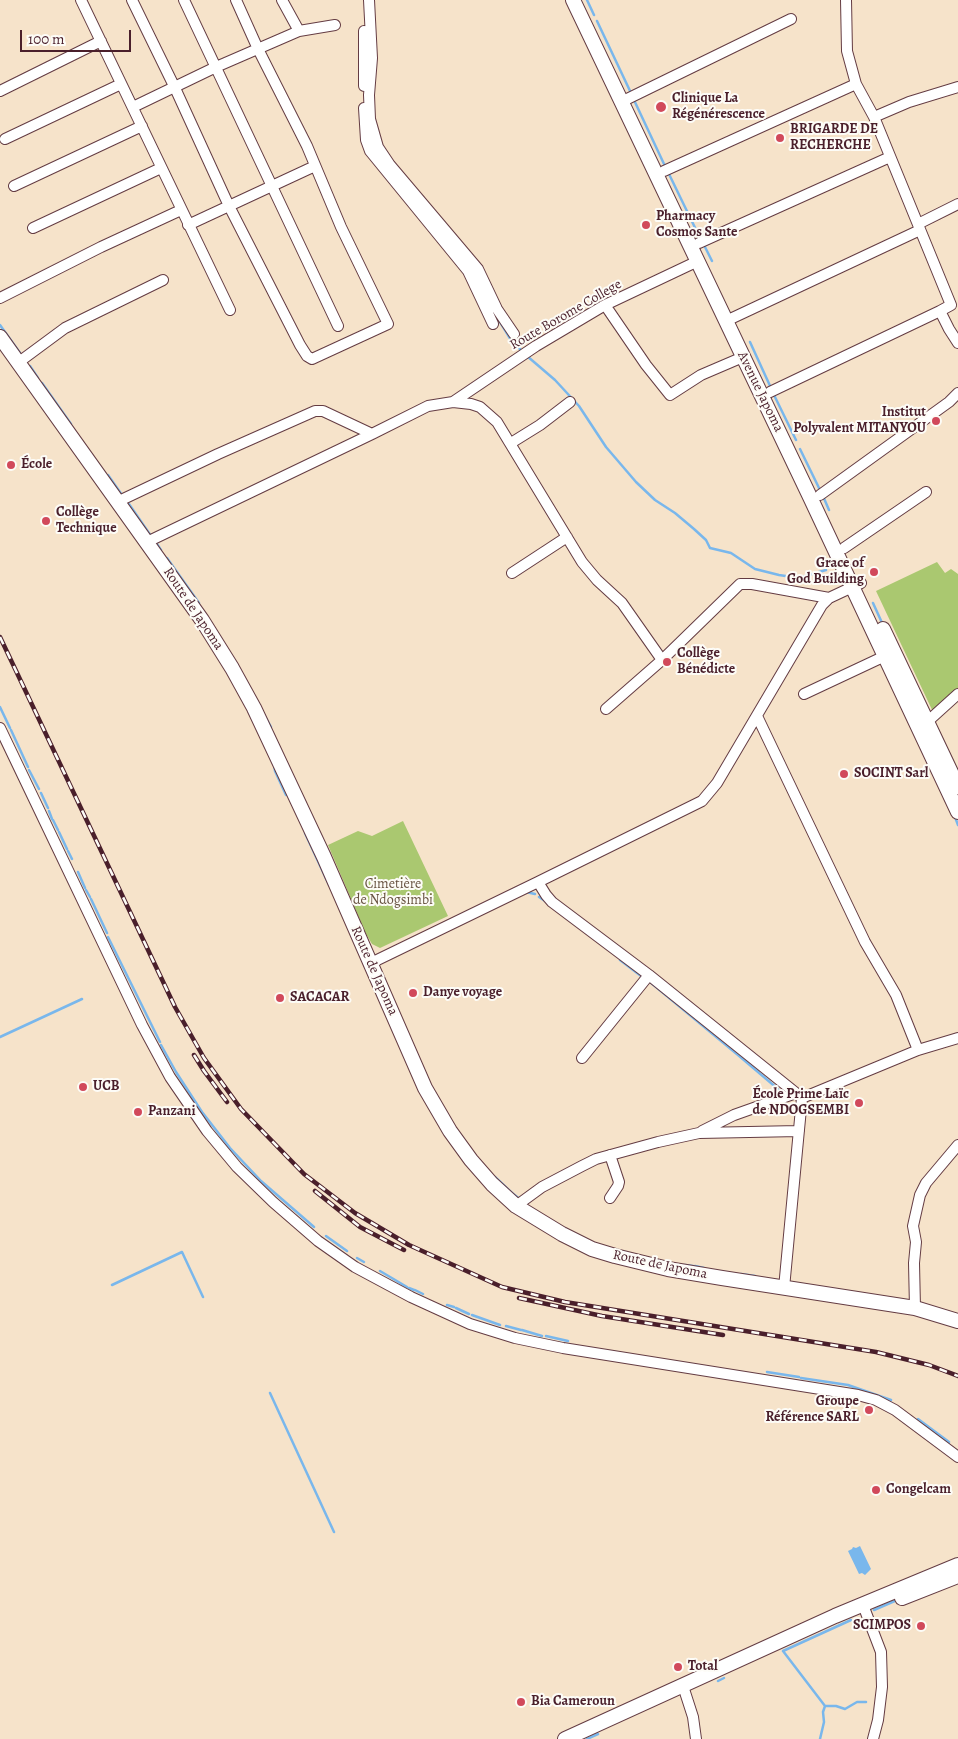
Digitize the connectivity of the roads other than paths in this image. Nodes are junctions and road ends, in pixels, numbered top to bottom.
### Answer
1 (82, 0) edge
2 (132, 0) edge
3 (184, 0) edge
4 (236, 0) edge
5 (282, 0) edge
6 (364, 0) edge
7 (369, 0) edge
8 (573, 0) edge
9 (583, 0) edge
10 (846, 0) edge
11 (791, 19) dead end
12 (335, 25) dead end
13 (299, 31) junction
14 (101, 41) junction
15 (258, 49) junction
16 (216, 67) junction
17 (122, 84) junction
18 (856, 84) junction
19 (958, 87) edge
20 (175, 88) junction
21 (0, 91) edge
22 (625, 100) junction
23 (133, 107) junction
24 (874, 117) junction
25 (142, 126) junction
26 (5, 139) dead end
27 (890, 157) junction
28 (315, 166) junction
29 (161, 168) junction
30 (664, 171) junction
31 (14, 186) dead end
32 (271, 186) junction
33 (958, 204) edge
34 (229, 206) junction
35 (181, 210) junction
36 (188, 225) junction
37 (919, 227) junction
38 (33, 228) dead end
39 (699, 243) junction
40 (698, 261) junction
41 (163, 280) dead end
42 (0, 298) edge
43 (954, 303) edge
44 (604, 305) junction
45 (230, 310) dead end
46 (940, 311) junction
47 (730, 319) junction
48 (494, 324) dead end
49 (338, 326) dead end
50 (514, 334) dead end
51 (0, 337) edge
52 (958, 343) edge
53 (743, 357) junction
54 (19, 362) junction
55 (770, 392) junction
56 (958, 394) edge
57 (453, 402) junction
58 (570, 402) dead end
59 (953, 404) edge
60 (372, 434) junction
61 (511, 443) junction
62 (926, 492) dead end
63 (820, 495) junction
64 (117, 502) junction
65 (567, 537) junction
66 (147, 542) junction
67 (844, 548) junction
68 (512, 573) dead end
69 (857, 585) junction
70 (829, 598) junction
71 (885, 656) junction
72 (662, 660) junction
73 (804, 694) dead end
74 (958, 694) edge
75 (606, 709) dead end
76 (757, 716) junction
77 (927, 722) junction
78 (0, 728) edge
79 (958, 787) edge
80 (958, 812) edge
81 (538, 882) junction
82 (370, 963) junction
83 (649, 975) junction
84 (958, 1038) edge
85 (918, 1050) junction
86 (582, 1058) dead end
87 (799, 1096) junction
88 (799, 1130) junction
89 (699, 1133) junction
90 (958, 1145) edge
91 (610, 1155) junction
92 (610, 1198) dead end
93 (516, 1206) junction
94 (784, 1288) junction
95 (915, 1308) junction
96 (958, 1322) edge
97 (958, 1457) edge
98 (958, 1565) edge
99 (958, 1576) edge
100 (936, 1580) junction
101 (865, 1609) junction
102 (684, 1690) junction
103 (565, 1739) edge
104 (586, 1739) edge
105 (696, 1739) edge
106 (873, 1739) edge

1 - 14 street
2 - 20 street
3 - 16 street
4 - 15 street
5 - 13 street
6 - 48 street
7 - 50 street
8 - 22 main road, Avenue Japoma
9 - 22 main road, Avenue Japoma
10 - 18 street
11 - 22 street
12 - 13 street
13 - 15 street
14 - 17 street
14 - 21 street
15 - 16 street
15 - 28 street
16 - 20 street
16 - 32 street
17 - 23 street
17 - 26 street
18 - 24 street
18 - 30 street
19 - 24 street
20 - 23 street
20 - 34 street
22 - 30 main road, Avenue Japoma
22 - 40 main road, Avenue Japoma
23 - 25 street
24 - 27 street
25 - 29 street
25 - 31 street
27 - 37 street
27 - 39 street
28 - 32 street
28 - 34 street
29 - 35 street
29 - 38 street
30 - 39 main road, Avenue Japoma
32 - 34 street
32 - 49 street
33 - 37 street
34 - 36 street
35 - 36 street
35 - 42 street
36 - 45 street
37 - 43 street
37 - 47 street
39 - 47 main road, Avenue Japoma
40 - 44 street, Route Borome College
40 - 47 main road, Avenue Japoma
41 - 54 street
43 - 46 street
44 - 53 street
44 - 57 street, Route Borome College
46 - 52 street
46 - 55 street
47 - 53 main road, Avenue Japoma
47 - 55 main road, Avenue Japoma
51 - 54 main road, Route de Japoma
53 - 69 main road, Avenue Japoma
54 - 64 main road, Route de Japoma
55 - 63 main road, Avenue Japoma
56 - 59 street
57 - 60 street
57 - 61 street
58 - 61 street
59 - 63 street
60 - 64 street
60 - 66 street
61 - 65 street
62 - 67 street
63 - 67 main road, Avenue Japoma
64 - 66 main road, Route de Japoma
65 - 68 street
65 - 72 street
66 - 82 main road, Route de Japoma
67 - 69 main road, Avenue Japoma
69 - 70 street
69 - 71 main road, Avenue Japoma
69 - 77 main road, Avenue Japoma
70 - 72 street
70 - 76 street
71 - 73 street
71 - 80 main road, Avenue Japoma
72 - 75 street
74 - 77 street
76 - 81 street
76 - 85 street
77 - 79 main road, Avenue Japoma
78 - 97 street
81 - 82 street
81 - 83 street
82 - 93 main road, Route de Japoma
83 - 86 street
83 - 87 street
84 - 85 street
85 - 87 street
87 - 88 street
87 - 89 street
88 - 89 street
88 - 94 street
89 - 91 street
90 - 95 street
91 - 92 street
91 - 93 street
93 - 94 main road, Route de Japoma
94 - 95 main road, Route de Japoma
95 - 96 main road, Route de Japoma
98 - 100 main road
99 - 100 main road
100 - 101 main road
101 - 102 main road
101 - 106 street
102 - 103 main road
102 - 104 main road
102 - 105 street

